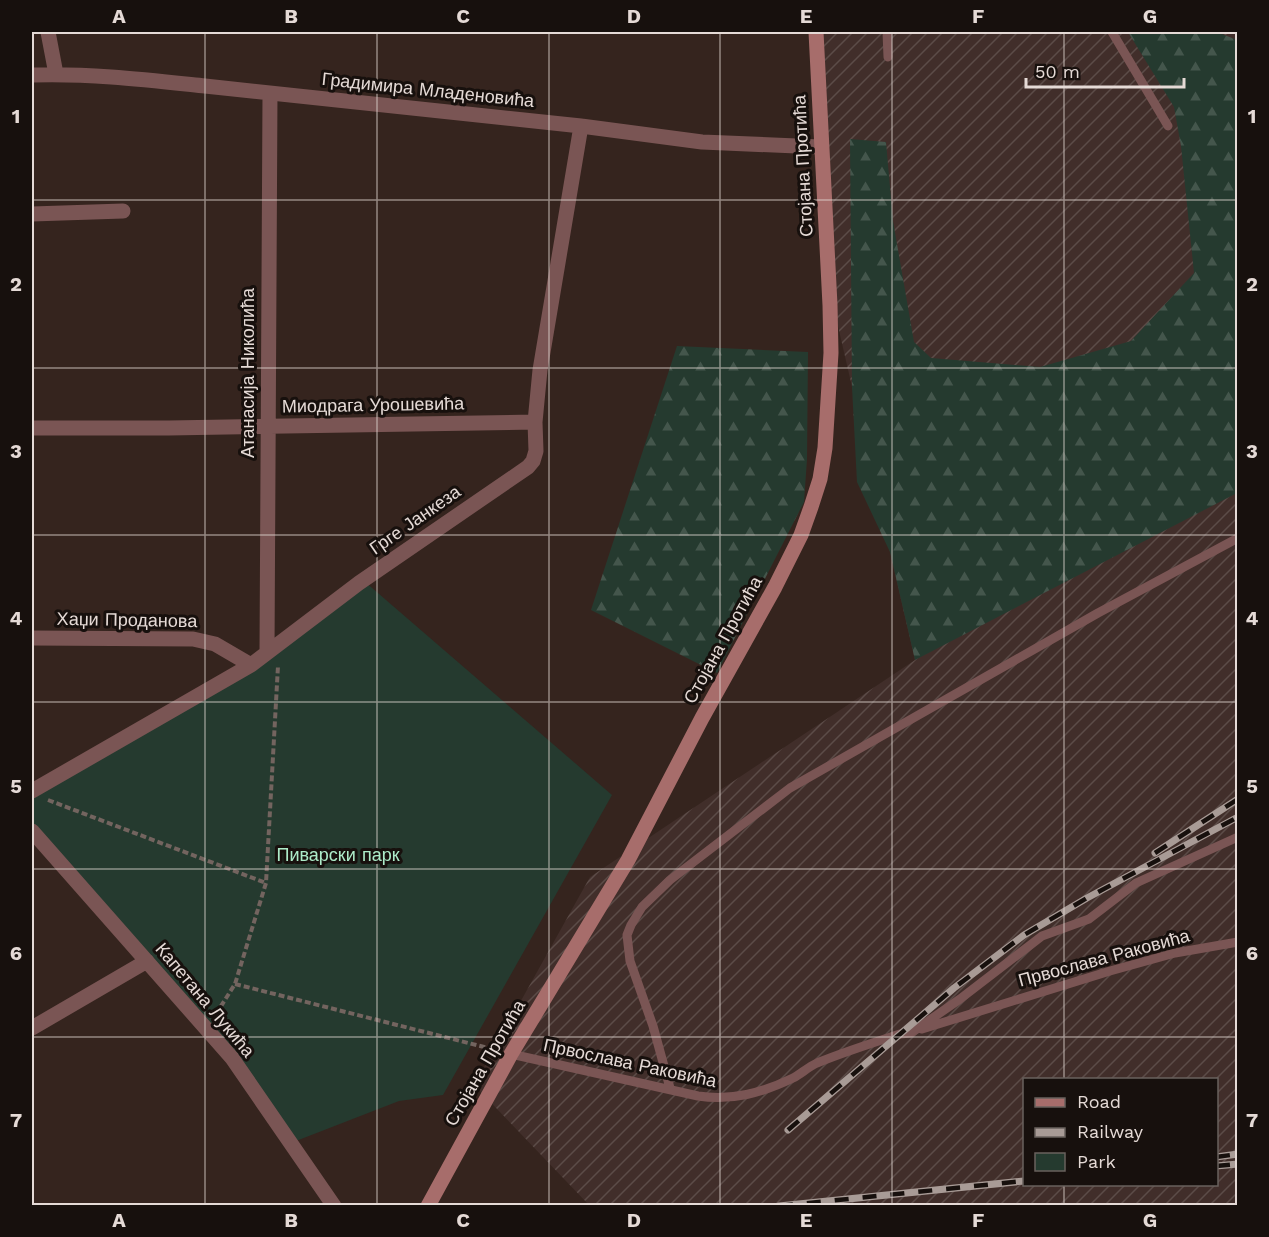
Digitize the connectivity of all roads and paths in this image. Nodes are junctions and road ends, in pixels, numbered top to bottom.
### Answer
1 (48, 32) edge
2 (816, 32) edge
3 (887, 32) edge
4 (1112, 32) edge
5 (888, 57) dead end
6 (56, 74) junction
7 (32, 75) edge
8 (270, 93) junction
9 (581, 126) junction
10 (1168, 126) dead end
11 (820, 147) junction
12 (123, 211) dead end
13 (32, 214) edge
14 (535, 422) junction
15 (267, 426) junction
16 (32, 428) edge
17 (1238, 538) edge
18 (32, 638) edge
19 (273, 649) junction
20 (251, 665) junction
21 (36, 794) edge
22 (32, 831) edge
23 (1238, 837) edge
24 (266, 883) junction
25 (1238, 942) edge
26 (147, 961) junction
27 (235, 984) junction
28 (32, 1028) edge
29 (206, 1029) junction
30 (911, 1033) junction
31 (511, 1054) junction
32 (670, 1088) junction
33 (334, 1206) edge
34 (428, 1206) edge

1 - 6 street
2 - 11 main road, Стојана Протића
3 - 5 lane
4 - 10 lane
6 - 7 street, Градимира Младеновића
6 - 8 street, Градимира Младеновића
8 - 9 street, Градимира Младеновића
8 - 15 street, Атанасија Николића
9 - 11 street, Градимира Младеновића
9 - 14 street, Грге Јанкеза
11 - 31 main road, Стојана Протића
12 - 13 street
14 - 15 street, Миодрага Урошевића
14 - 19 street, Грге Јанкеза
15 - 16 street, Миодрага Урошевића
15 - 19 street, Атанасија Николића
17 - 32 lane
18 - 20 street, Хаџи Проданова
19 - 20 street, Грге Јанкеза
19 - 24 path
20 - 21 street, Грге Јанкеза
21 - 24 path
22 - 26 street, Капетана Лукића
23 - 30 lane, Првослава Раковића
24 - 27 path
25 - 30 lane, Првослава Раковића
26 - 28 street
26 - 29 street, Капетана Лукића
27 - 29 path
27 - 31 path
29 - 33 street, Капетана Лукића
30 - 32 lane, Првослава Раковића
31 - 32 lane, Првослава Раковића
31 - 34 main road, Стојана Протића

